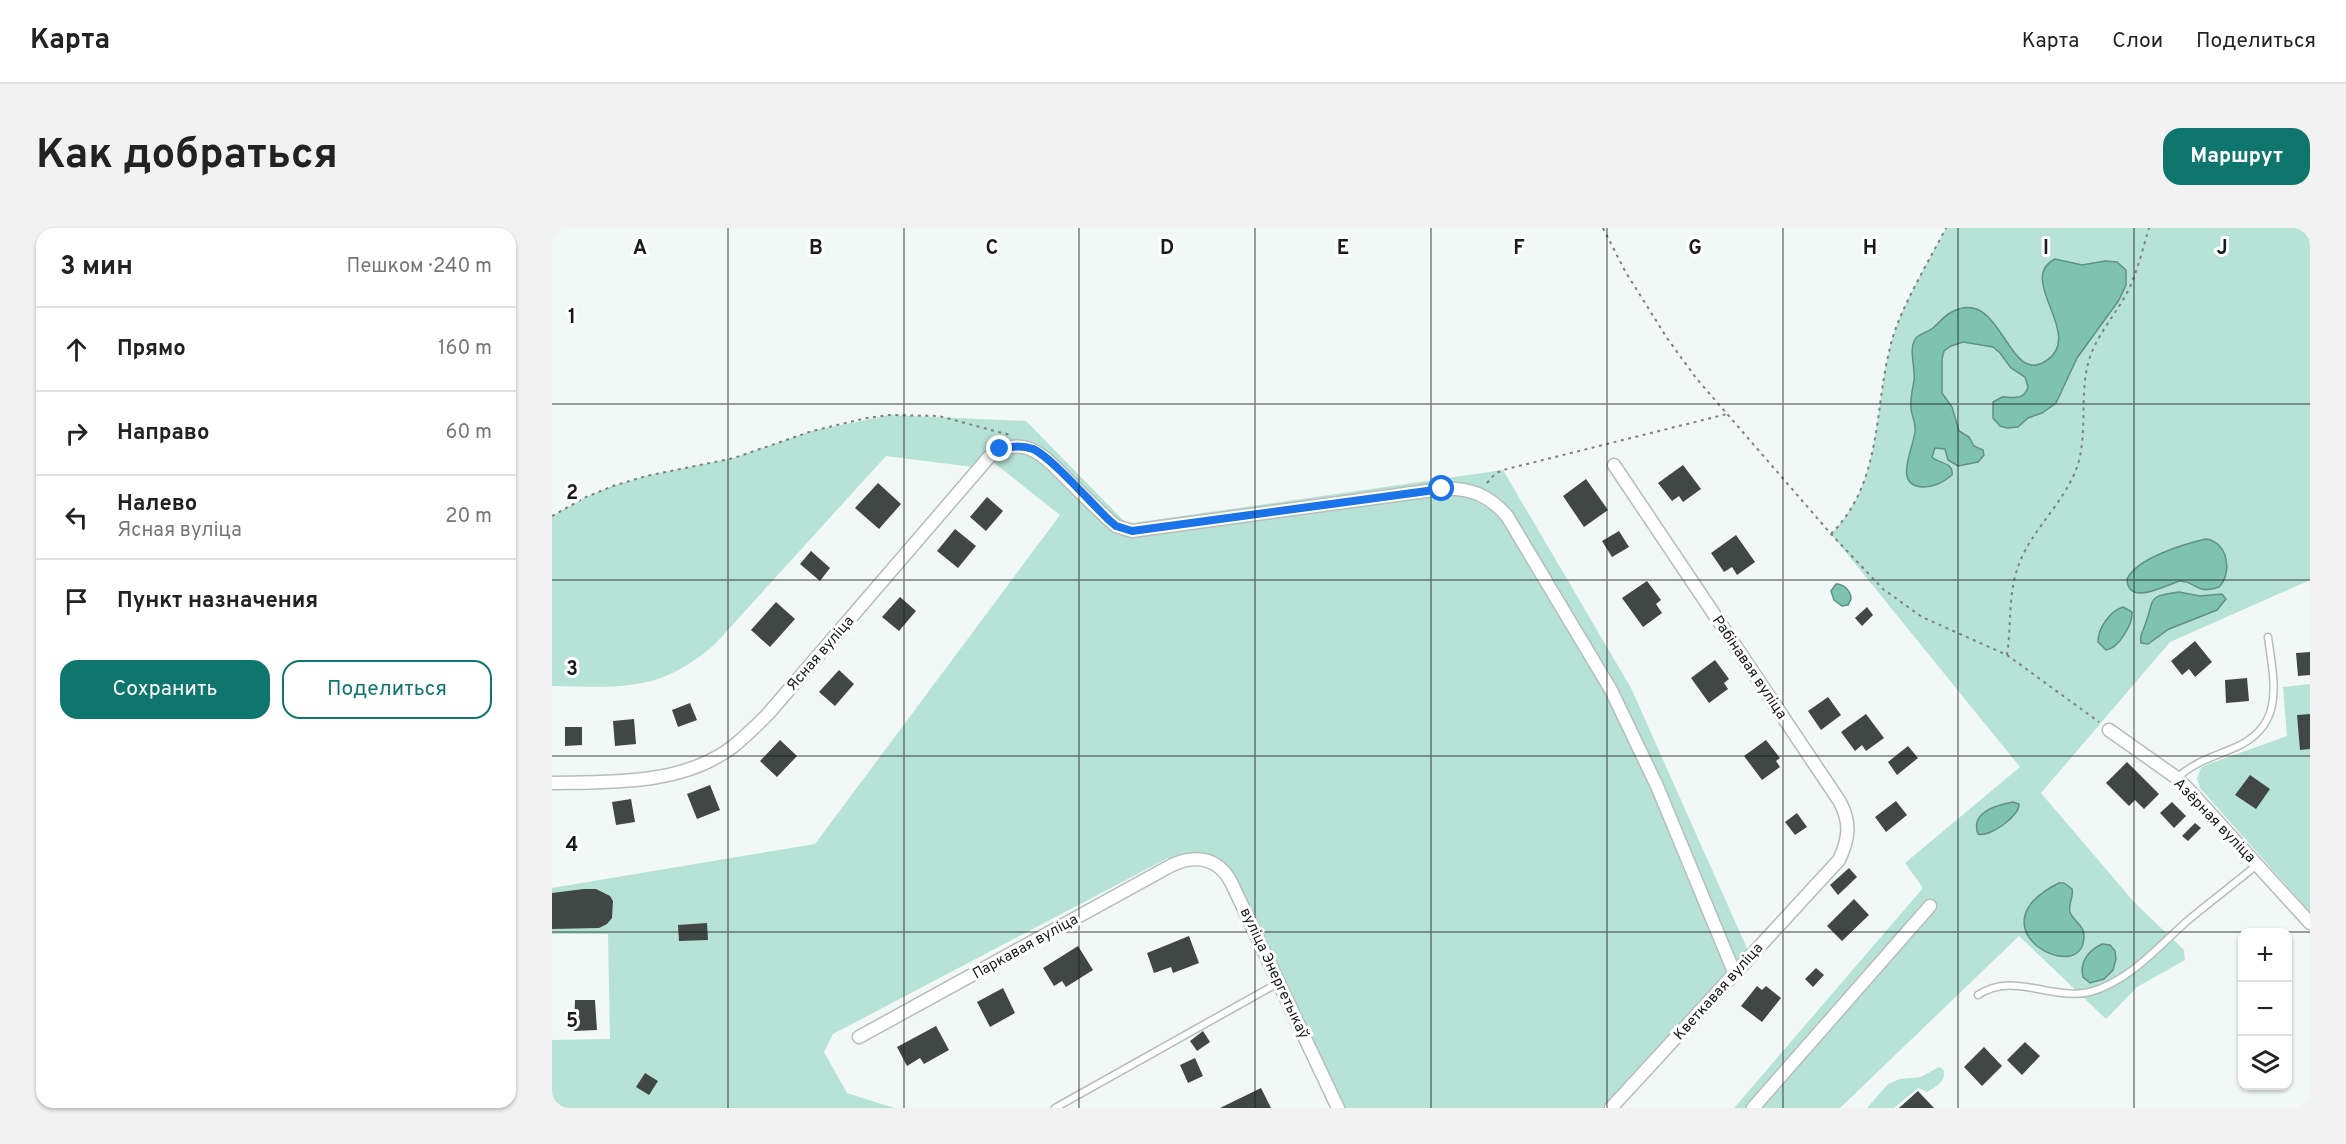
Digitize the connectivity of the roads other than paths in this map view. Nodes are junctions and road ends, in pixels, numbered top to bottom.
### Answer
1 (1614, 465) dead end
2 (2268, 637) dead end
3 (2109, 730) road end
4 (2177, 778) junction
5 (552, 783) edge
6 (1193, 858) joint
7 (2258, 864) junction
8 (1826, 874) joint
9 (1930, 906) dead end
10 (2310, 923) edge
11 (1734, 972) junction
12 (1279, 982) junction
13 (1978, 995) dead end
14 (859, 1037) dead end
15 (1055, 1108) edge
16 (1338, 1108) edge
17 (1611, 1108) edge
18 (1753, 1108) edge

1 - 8 street, Рабінавая вуліца
2 - 4 lane
3 - 4 street, Азёрная вуліца
4 - 7 street, Азёрная вуліца
5 - 11 street, Ясная вуліца
6 - 12 street, вуліца Энергетыкаў
6 - 14 street, Паркавая вуліца
7 - 10 street, Азёрная вуліца
7 - 13 lane
8 - 11 street, Кветкавая вуліца
9 - 18 street
11 - 17 street, Кветкавая вуліца
12 - 15 lane
12 - 16 street, вуліца Энергетыкаў

